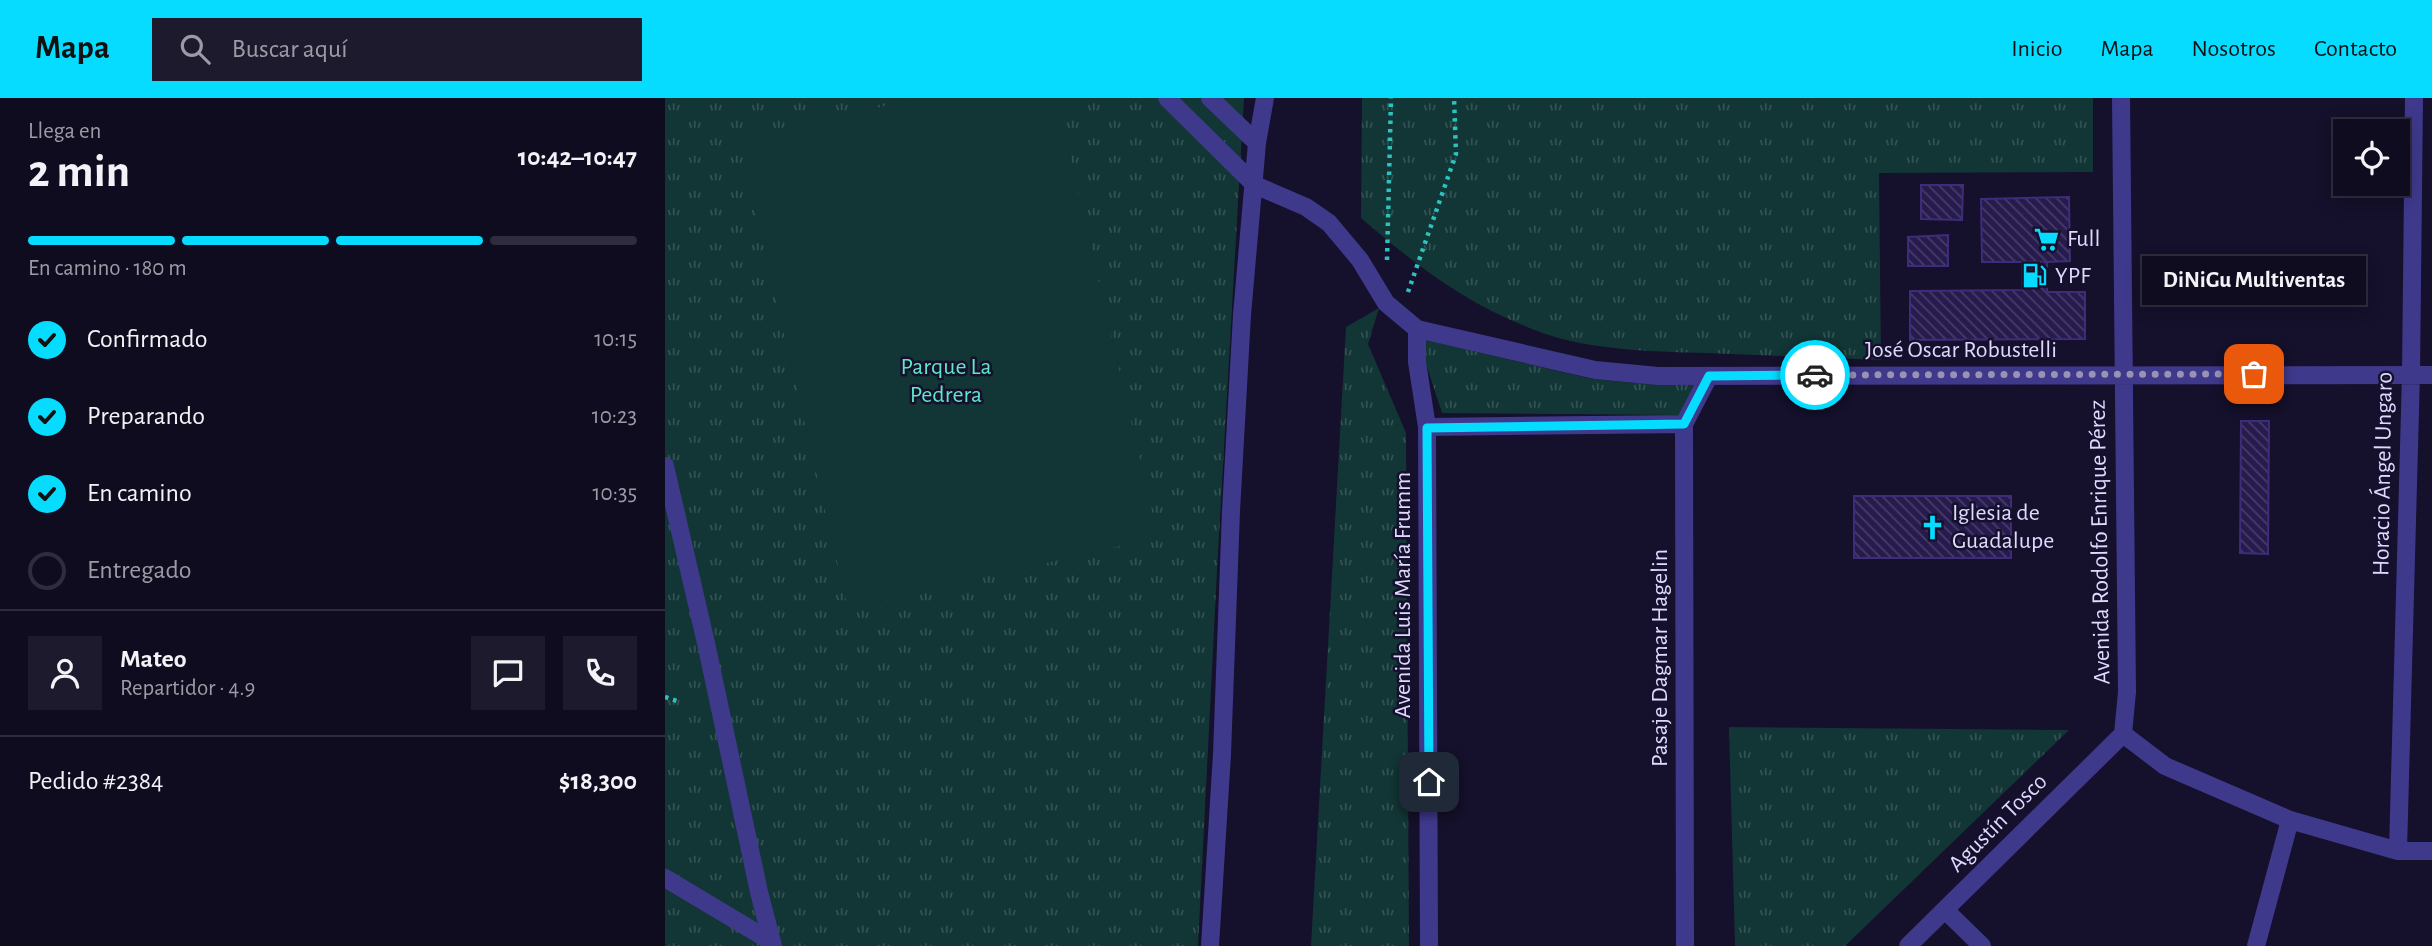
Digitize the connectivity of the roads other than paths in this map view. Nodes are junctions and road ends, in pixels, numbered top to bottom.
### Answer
1 (1167, 98) edge
2 (1210, 98) edge
3 (1265, 98) edge
4 (2121, 98) edge
5 (2414, 98) edge
6 (1257, 144) junction
7 (1255, 185) junction
8 (1417, 329) junction
9 (2123, 374) junction
10 (2410, 374) junction
11 (2432, 374) edge
12 (1709, 376) junction
13 (1684, 424) junction
14 (1427, 428) junction
15 (665, 466) edge
16 (2123, 734) junction
17 (2290, 820) junction
18 (2398, 851) junction
19 (2432, 851) edge
20 (665, 878) edge
21 (1945, 910) junction
22 (772, 944) edge
23 (1210, 946) edge
24 (1429, 946) edge
25 (1685, 946) edge
26 (1908, 946) edge
27 (1982, 946) edge
28 (2256, 946) edge

1 - 7 street
2 - 6 street
3 - 6 street
4 - 9 street, Avenida Rodolfo Enrique Pérez
5 - 10 street, Horacio Ángel Ungaro
6 - 7 street
7 - 8 street, José Oscar Robustelli
7 - 23 street
8 - 12 street, José Oscar Robustelli
8 - 14 street, Avenida Luis María Frumm
9 - 10 street, José Oscar Robustelli
9 - 12 street, José Oscar Robustelli
9 - 16 street, Avenida Rodolfo Enrique Pérez
10 - 11 street, José Oscar Robustelli
10 - 18 street, Horacio Ángel Ungaro
12 - 13 street, Pasaje Dagmar Hagelin
13 - 14 street
13 - 25 street, Pasaje Dagmar Hagelin
14 - 24 street, Avenida Luis María Frumm
15 - 22 street
16 - 17 street
16 - 21 street, Agustín Tosco
17 - 18 street
17 - 28 street
18 - 19 street
20 - 22 street
21 - 26 street, Agustín Tosco
21 - 27 street

